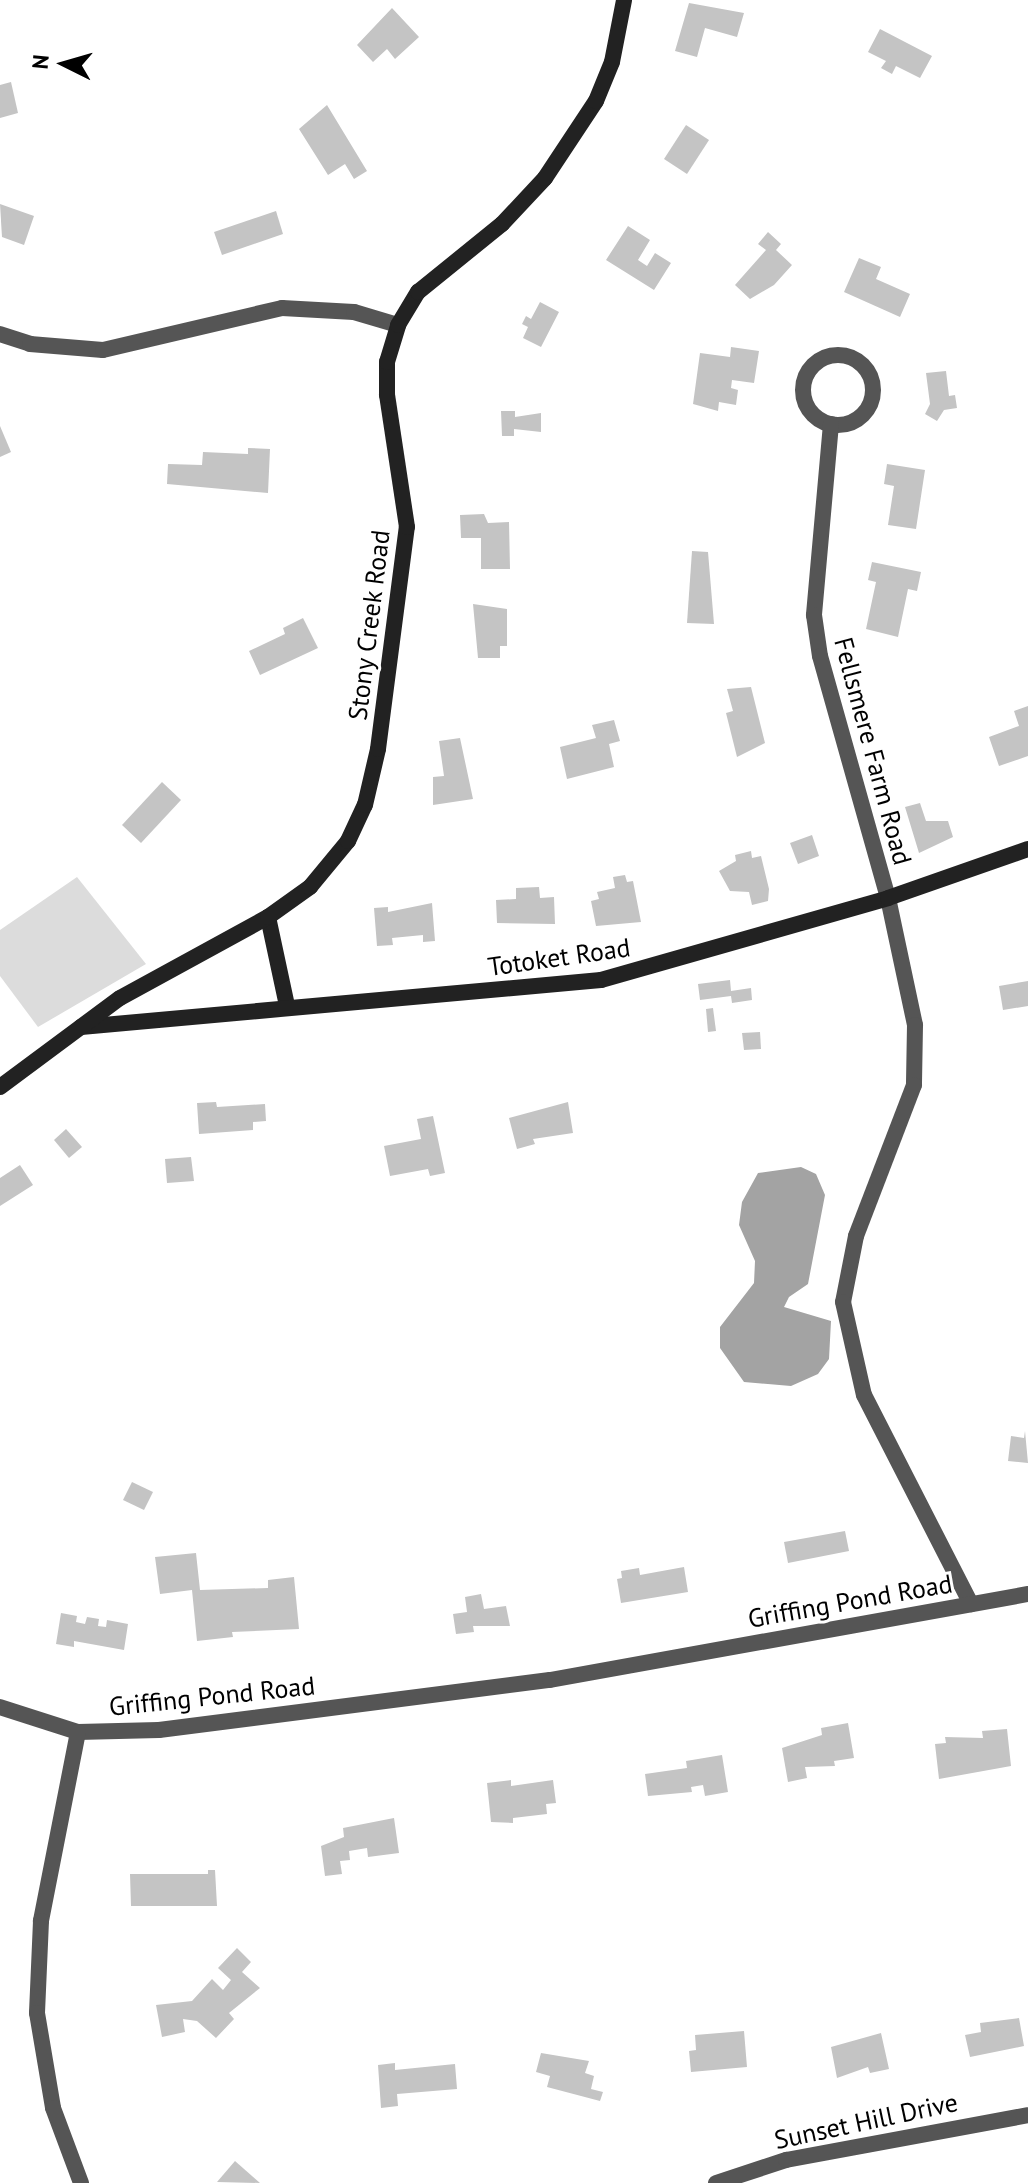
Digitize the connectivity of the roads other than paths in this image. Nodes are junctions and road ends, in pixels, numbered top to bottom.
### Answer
1 (624, 0) edge
2 (398, 325) junction
3 (0, 334) edge
4 (831, 424) junction
5 (1028, 849) edge
6 (888, 898) junction
7 (268, 917) junction
8 (287, 1006) junction
9 (80, 1027) junction
10 (0, 1087) edge
11 (1028, 1594) edge
12 (971, 1604) junction
13 (0, 1707) edge
14 (78, 1732) junction
15 (1028, 2115) edge
16 (81, 2183) edge
17 (716, 2183) edge

1 - 2 main road, Stony Creek Road
2 - 3 street
2 - 7 main road, Stony Creek Road
4 - 4 street
4 - 6 street, Fellsmere Farm Road
5 - 6 main road, Totoket Road
6 - 8 main road, Totoket Road
6 - 12 street, Griffing Pond Road
7 - 8 main road
7 - 9 main road, Stony Creek Road
8 - 9 main road, Totoket Road
9 - 10 main road, Stony Creek Road
11 - 12 street
12 - 14 street, Griffing Pond Road
13 - 14 street, Griffing Pond Road
14 - 16 street
15 - 17 street, Sunset Hill Drive

